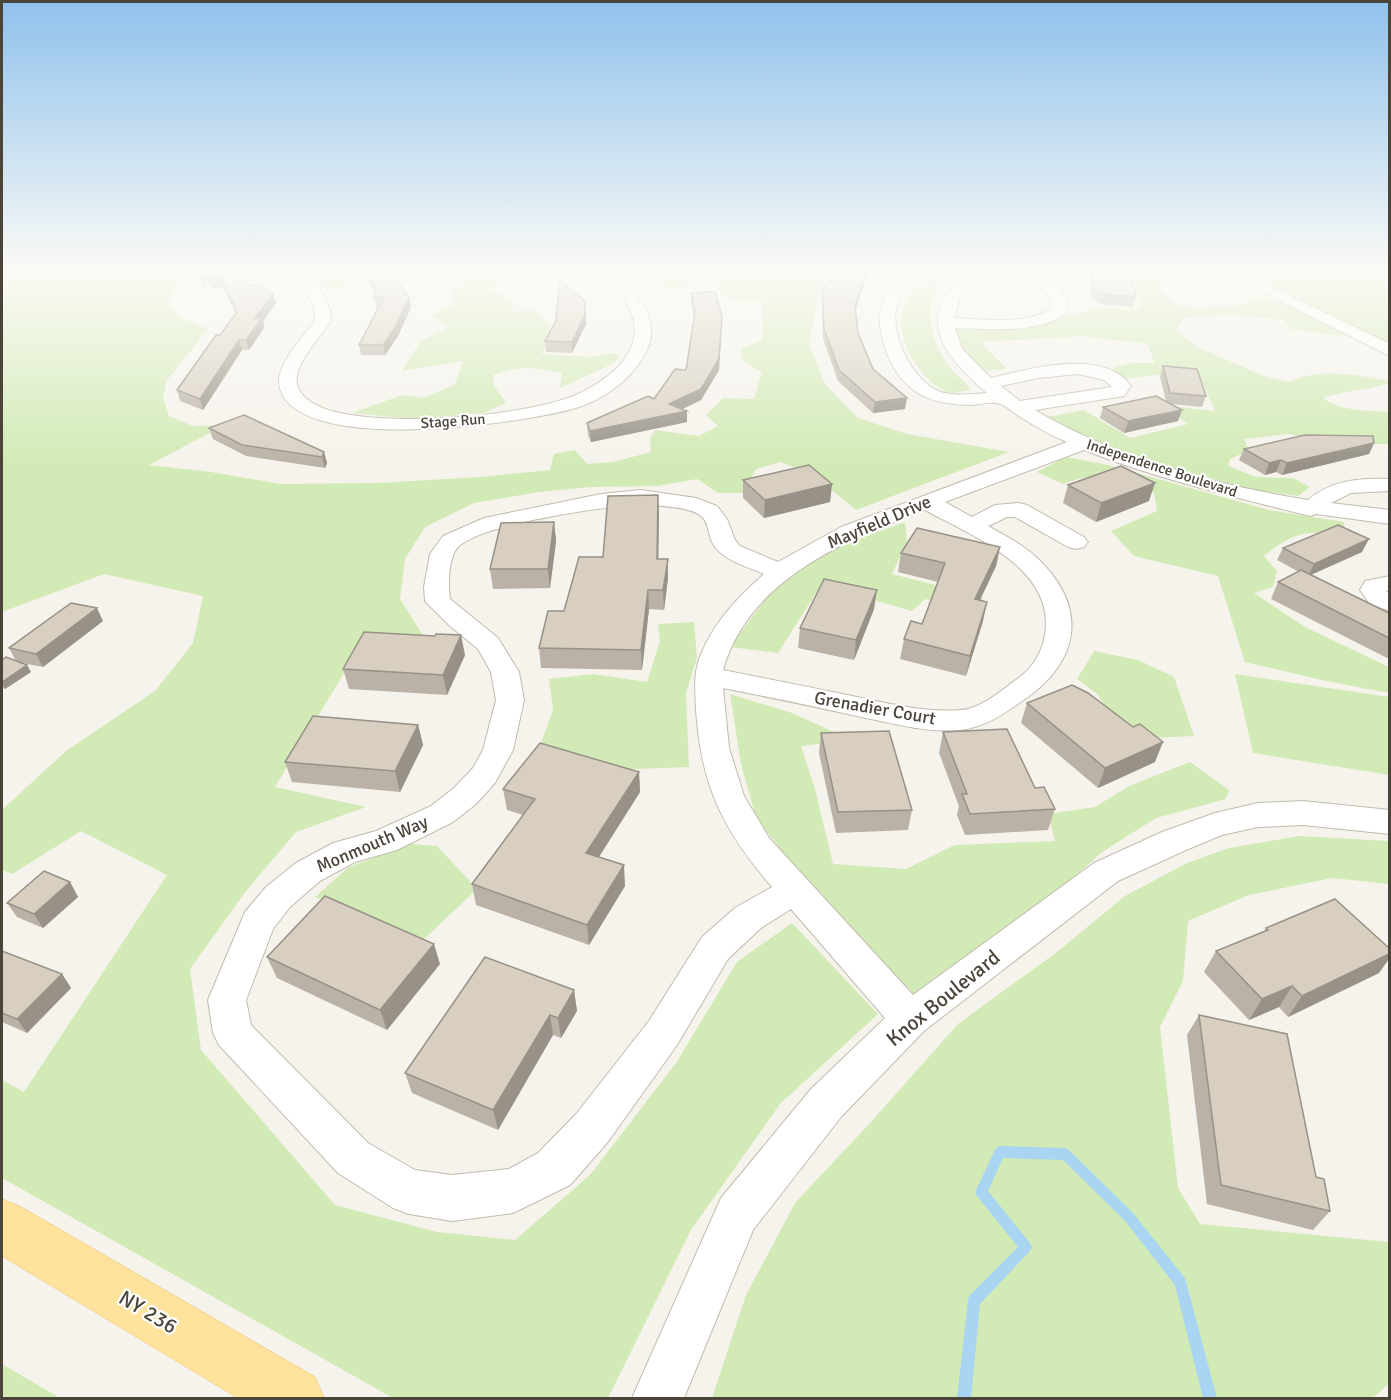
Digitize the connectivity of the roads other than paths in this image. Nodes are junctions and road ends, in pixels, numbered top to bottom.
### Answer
1 (313, 335) edge
2 (643, 335) edge
3 (889, 335) edge
4 (947, 335) edge
5 (1357, 335) edge
6 (1389, 351) edge
7 (987, 384) junction
8 (1010, 402) junction
9 (1084, 443) junction
10 (1389, 485) edge
11 (928, 502) junction
12 (1310, 509) junction
13 (1389, 517) edge
14 (970, 526) junction
15 (1076, 542) dead end
16 (780, 572) junction
17 (1389, 583) edge
18 (1389, 604) edge
19 (708, 676) junction
20 (1389, 822) edge
21 (795, 890) junction
22 (910, 1019) junction
23 (2, 1226) edge
24 (294, 1398) edge
25 (658, 1398) edge

1 - 2 street, Stage Run
3 - 8 street
4 - 7 street, Independence Boulevard
5 - 6 street
7 - 8 street, Independence Boulevard
7 - 8 street
8 - 9 street, Independence Boulevard
9 - 11 street, Mayfield Drive
9 - 12 street, Independence Boulevard
10 - 12 street
11 - 14 street, Grenadier Court
11 - 16 street, Mayfield Drive
12 - 13 street, Independence Boulevard
14 - 15 street
14 - 19 street, Grenadier Court
16 - 19 street, Mayfield Drive
16 - 21 street, Monmouth Way
17 - 18 street
19 - 21 street, Mayfield Drive
20 - 22 street, Knox Boulevard
21 - 22 street, Mayfield Drive
22 - 25 street, Knox Boulevard
23 - 24 main road, NY 236 / NY 236

